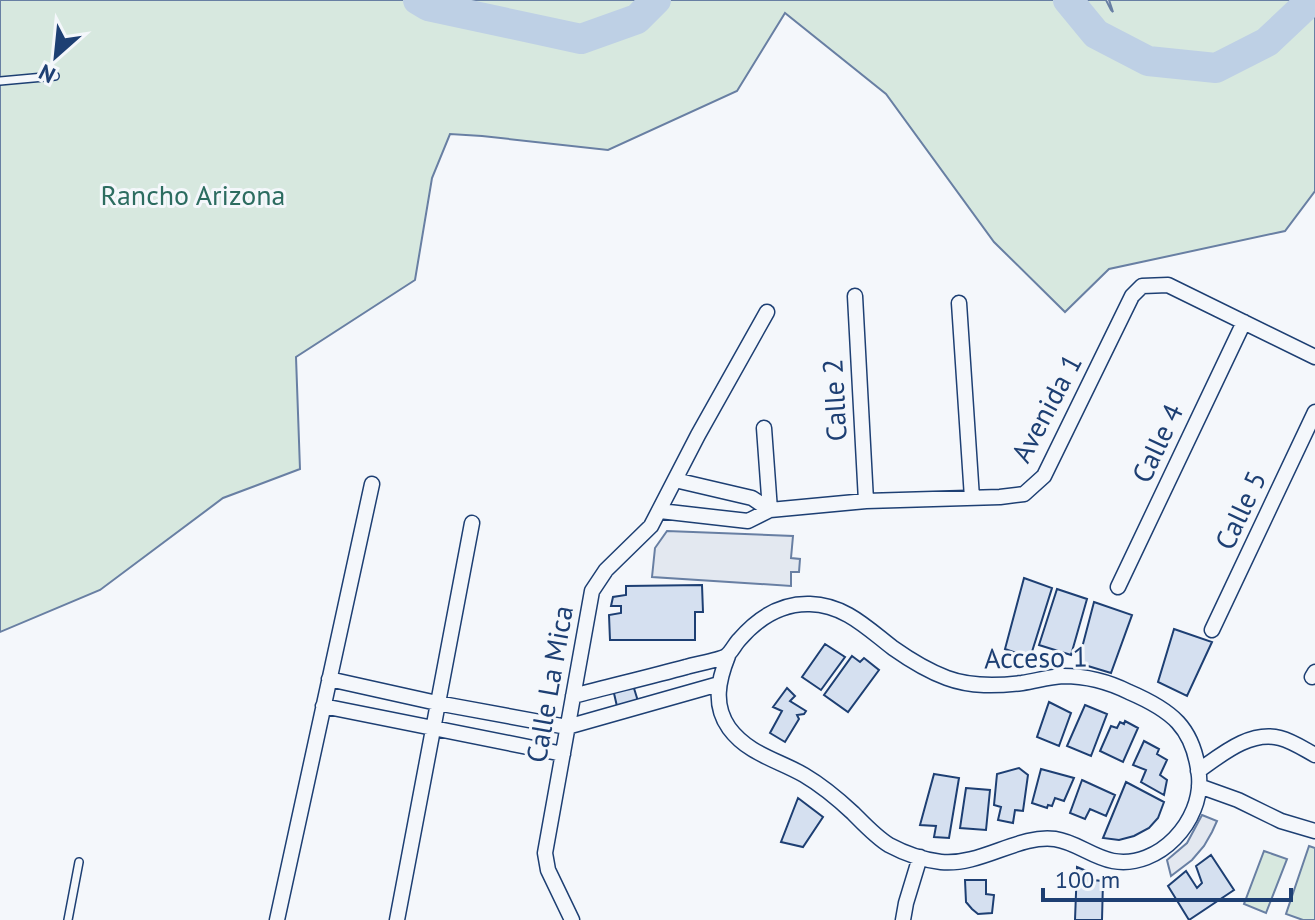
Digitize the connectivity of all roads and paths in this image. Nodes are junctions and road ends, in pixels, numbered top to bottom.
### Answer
1 (55, 76) dead end
2 (0, 81) edge
3 (855, 296) dead end
4 (959, 303) dead end
5 (767, 312) dead end
6 (1244, 322) junction
7 (1315, 357) edge
8 (1315, 412) edge
9 (764, 428) dead end
10 (675, 480) junction
11 (372, 484) dead end
12 (972, 498) junction
13 (866, 501) junction
14 (770, 510) junction
15 (660, 511) junction
16 (472, 523) dead end
17 (1118, 587) dead end
18 (1212, 630) dead end
19 (728, 656) junction
20 (329, 679) junction
21 (719, 684) junction
22 (573, 696) junction
23 (437, 703) junction
24 (323, 706) junction
25 (567, 727) junction
26 (432, 728) junction
27 (563, 754) junction
28 (1315, 755) edge
29 (1199, 778) junction
30 (1315, 831) edge
31 (920, 857) junction
32 (79, 862) dead end
33 (68, 920) edge
34 (277, 920) edge
35 (397, 920) edge
36 (572, 920) edge
37 (903, 920) edge

1 - 2 lane
3 - 13 street, Calle 2
4 - 12 street
5 - 10 street, Calle La Mica
6 - 7 street, Avenida 1
6 - 12 street, Avenida 1
6 - 17 street, Calle 4
8 - 18 street, Calle 5
9 - 14 street
10 - 14 street, Avenida 1
10 - 15 street, Calle La Mica
11 - 20 street
12 - 13 street, Avenida 1
13 - 14 street, Avenida 1
14 - 15 street, Avenida 1
15 - 22 street, Calle La Mica
16 - 23 street
19 - 21 street, Acceso 1
19 - 22 street
19 - 29 street, Acceso 1
20 - 23 street
20 - 24 street
21 - 25 street
21 - 31 street, Acceso 1
22 - 25 street, Calle La Mica
23 - 25 street
23 - 26 street
24 - 26 street
24 - 34 street
25 - 27 street, Calle La Mica
26 - 27 street
26 - 35 street
27 - 36 street, Calle La Mica
28 - 29 street
29 - 30 street
29 - 31 street, Acceso 1
31 - 37 street
32 - 33 lane

